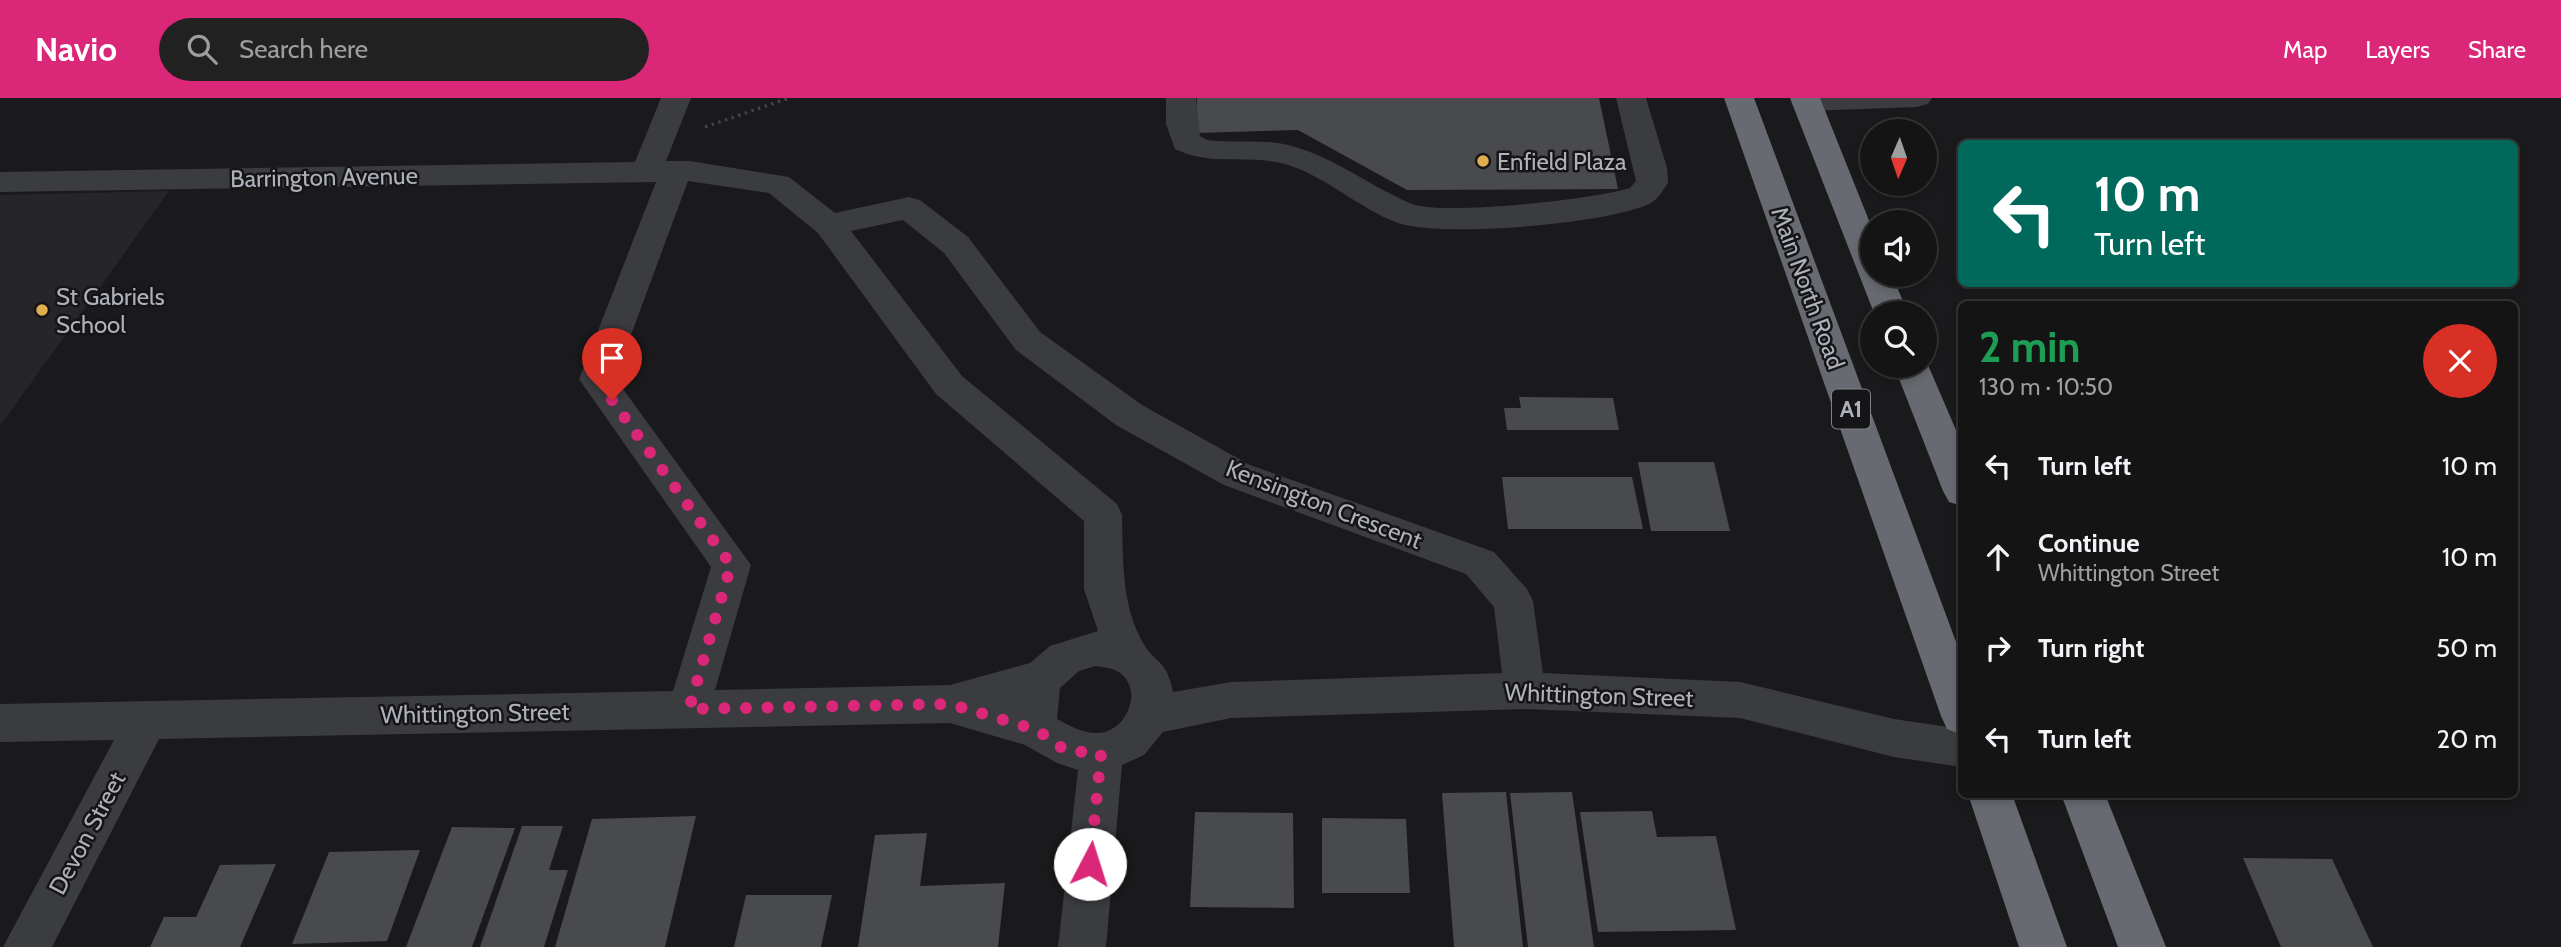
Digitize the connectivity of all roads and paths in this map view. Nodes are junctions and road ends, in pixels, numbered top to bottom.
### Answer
1 (676, 98) edge
2 (789, 98) edge
3 (1181, 98) edge
4 (1631, 98) edge
5 (1917, 98) edge
6 (1773, 100) edge
7 (697, 130) dead end
8 (662, 171) junction
9 (0, 182) edge
10 (829, 225) junction
11 (1860, 248) edge
12 (1917, 378) edge
13 (1958, 481) edge
14 (1104, 589) junction
15 (1075, 653) junction
16 (1043, 677) junction
17 (1144, 684) junction
18 (1525, 691) junction
19 (1958, 703) edge
20 (950, 704) junction
21 (689, 709) junction
22 (148, 720) junction
23 (0, 723) edge
24 (1037, 730) junction
25 (1958, 747) edge
26 (1101, 754) junction
27 (1991, 798) edge
28 (2085, 798) edge
29 (27, 947) edge
30 (1083, 947) edge
31 (2043, 947) edge
32 (2142, 947) edge

1 - 8 street
2 - 7 path
3 - 4 street
5 - 6 street
6 - 11 highway
6 - 19 highway, Main North Road / A1
8 - 9 street, Barrington Avenue
8 - 10 street
8 - 21 street
10 - 14 street
10 - 18 street, Kensington Crescent
12 - 13 highway
14 - 15 street
14 - 17 street
15 - 16 street
15 - 17 street
16 - 20 street, Whittington Street
16 - 24 street
17 - 18 street, Whittington Street
17 - 26 street
18 - 25 street, Whittington Street
20 - 21 street, Whittington Street
20 - 24 street, Whittington Street
21 - 22 street, Whittington Street
22 - 23 street, Whittington Street
22 - 29 street, Devon Street
24 - 26 street
26 - 30 street
27 - 31 highway
28 - 32 highway

